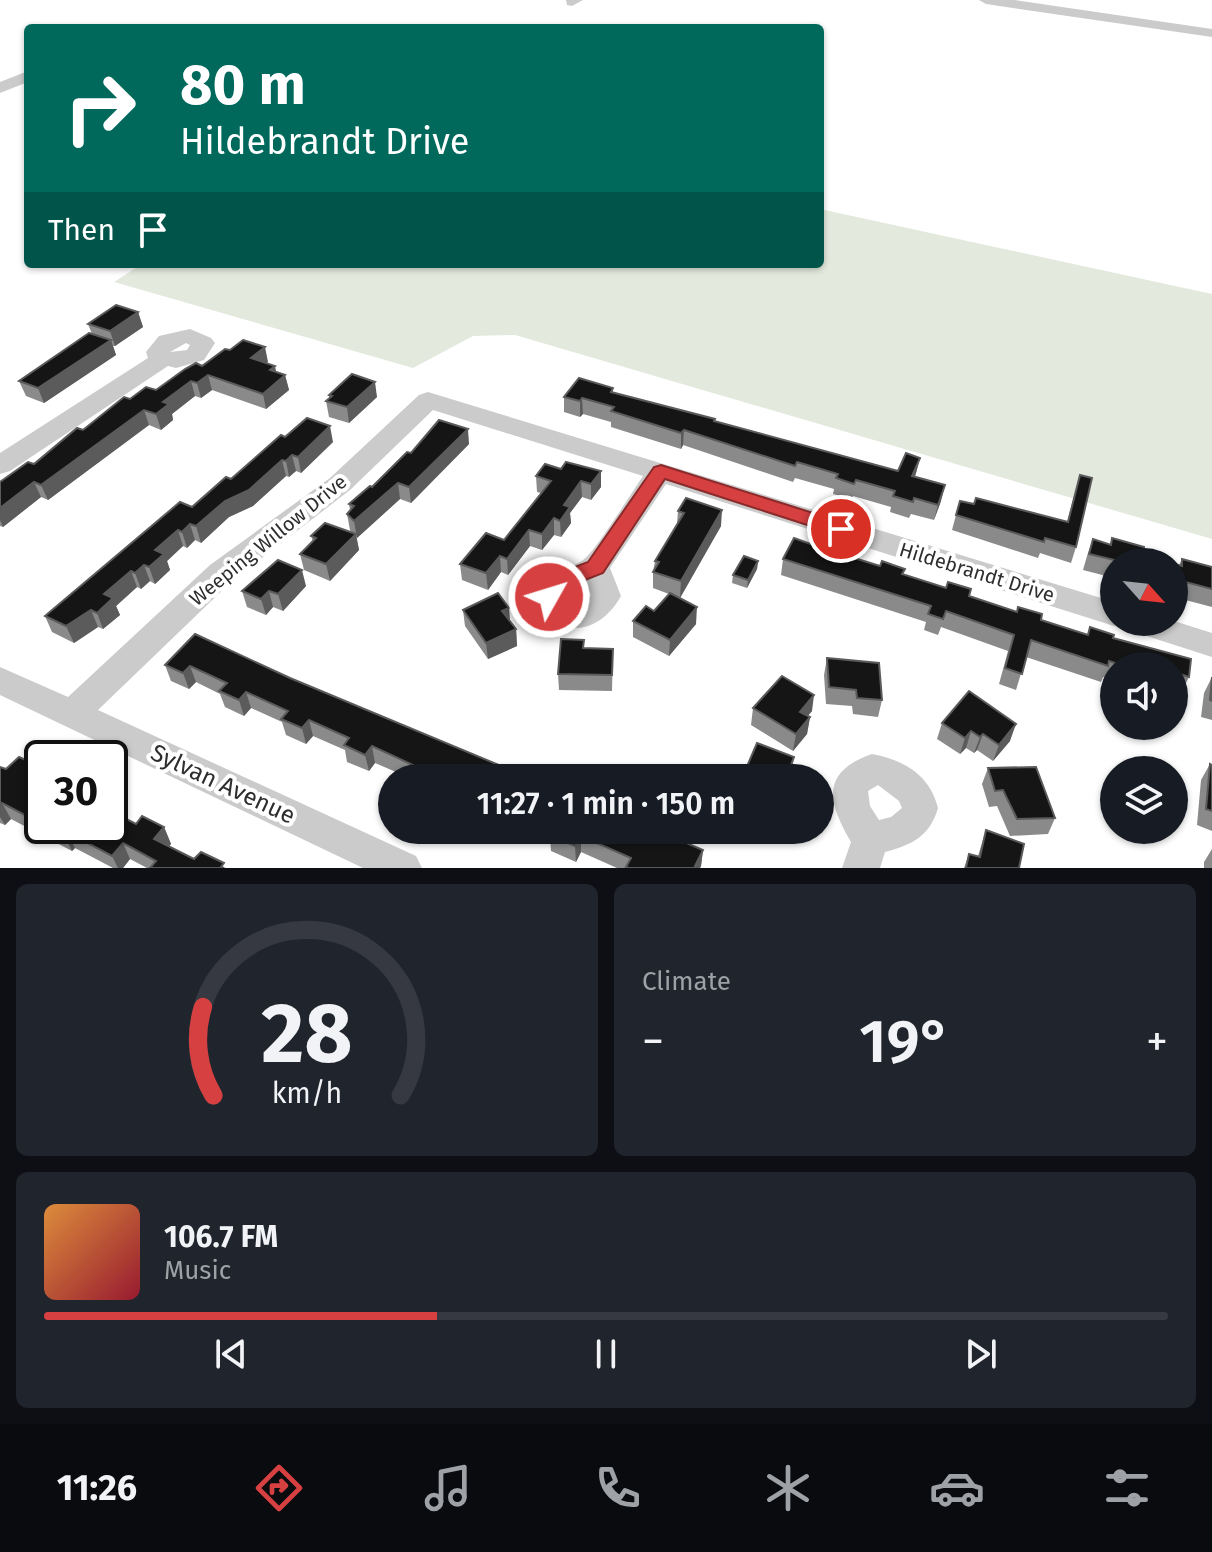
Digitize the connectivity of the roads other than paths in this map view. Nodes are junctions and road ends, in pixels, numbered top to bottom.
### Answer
1 (986, 0) edge
2 (1212, 33) edge
3 (24, 78) edge
4 (0, 88) edge
5 (163, 359) dead end
6 (428, 400) joint
7 (0, 465) edge
8 (661, 471) junction
9 (595, 567) dead end
10 (1100, 610) edge
11 (1183, 636) edge
12 (1212, 645) edge
13 (0, 680) edge
14 (73, 713) junction
15 (403, 868) edge

1 - 2 street
3 - 4 street
5 - 7 street
6 - 8 street, Hildebrandt Drive
6 - 14 street, Weeping Willow Drive
8 - 9 street
8 - 10 street, Hildebrandt Drive
11 - 12 street
13 - 14 street, Sylvan Avenue
14 - 15 street, Sylvan Avenue

